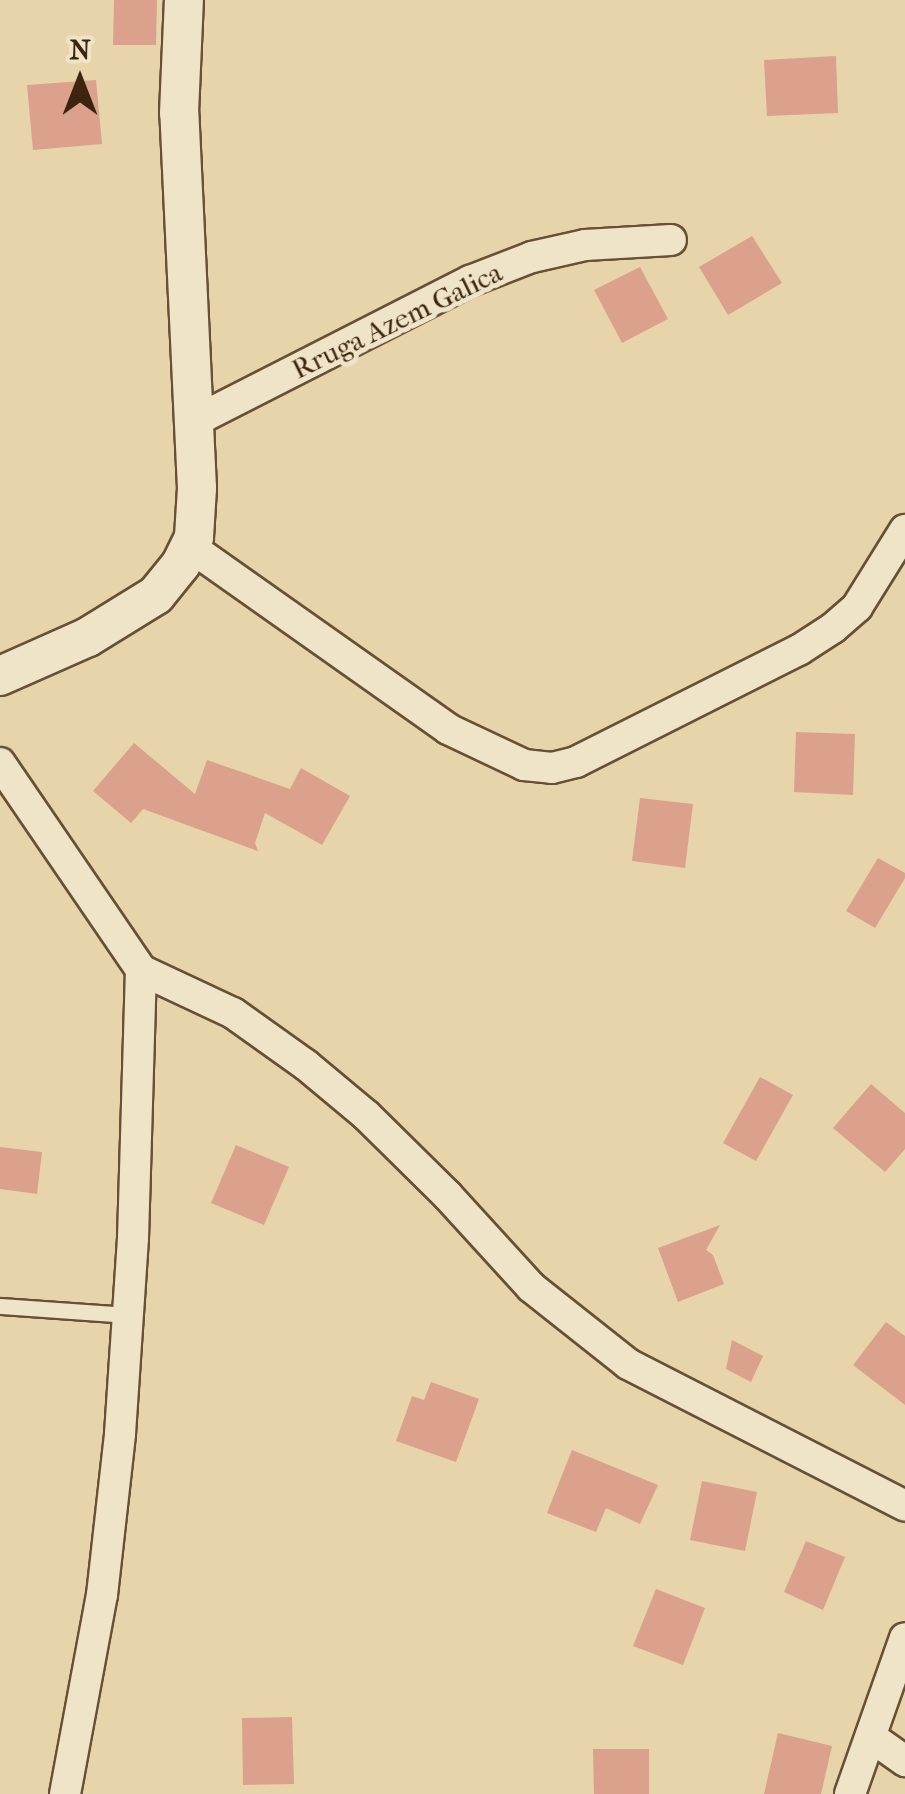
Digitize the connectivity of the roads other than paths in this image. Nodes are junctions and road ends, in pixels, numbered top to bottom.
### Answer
1 (184, 0) edge
2 (671, 240) dead end
3 (191, 423) junction
4 (905, 530) edge
5 (189, 546) junction
6 (0, 676) edge
7 (0, 763) edge
8 (141, 970) junction
9 (0, 1306) edge
10 (128, 1315) junction
11 (905, 1506) edge
12 (905, 1638) edge
13 (872, 1737) junction
14 (905, 1760) edge
15 (65, 1794) edge
16 (850, 1794) edge

1 - 3 street
2 - 3 street, Rruga Azem Galica
3 - 5 street
4 - 5 street
5 - 6 street
7 - 8 street
8 - 10 street
8 - 11 street
9 - 10 lane
10 - 15 street
12 - 13 street
13 - 14 street
13 - 16 street

